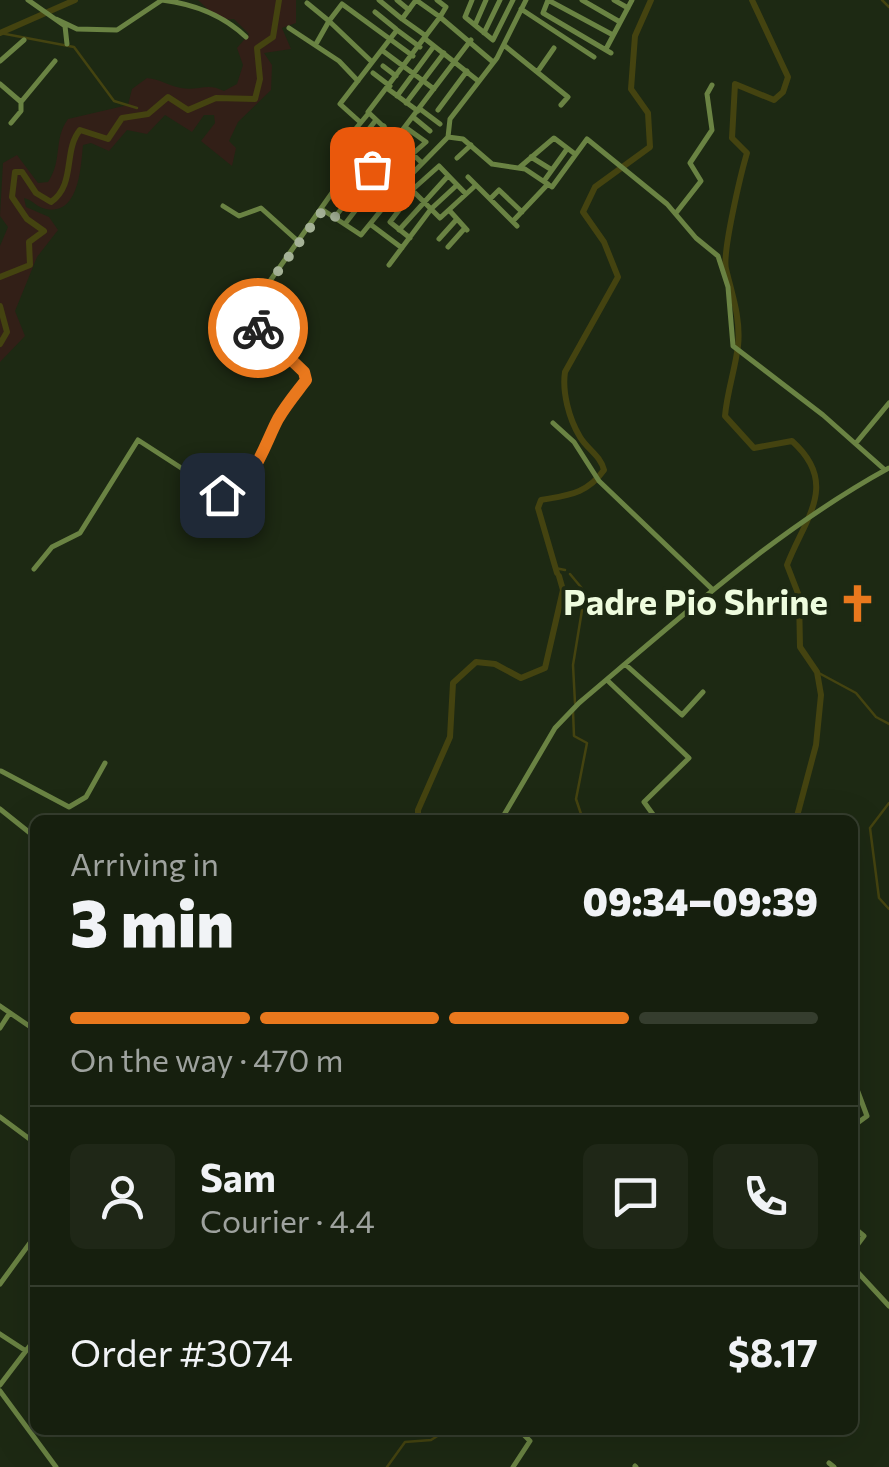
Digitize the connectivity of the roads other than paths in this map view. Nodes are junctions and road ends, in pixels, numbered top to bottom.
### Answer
1 (28, 0) edge
2 (379, 0) edge
3 (397, 0) edge
4 (436, 0) edge
5 (472, 0) edge
6 (486, 0) edge
7 (500, 0) edge
8 (513, 0) edge
9 (526, 0) edge
10 (548, 0) edge
11 (582, 0) edge
12 (614, 0) edge
13 (632, 0) edge
14 (339, 2) edge
15 (306, 3) dead end
16 (628, 8) junction
17 (521, 9) junction
18 (409, 10) junction
19 (375, 12) dead end
20 (440, 17) junction
21 (454, 17) dead end
22 (56, 19) junction
23 (402, 19) junction
24 (329, 21) junction
25 (620, 22) junction
26 (450, 24) junction
27 (475, 25) junction
28 (290, 28) dead end
29 (396, 30) junction
30 (484, 33) junction
31 (613, 35) junction
32 (246, 37) dead end
33 (426, 37) junction
34 (24, 40) dead end
35 (390, 40) junction
36 (471, 40) junction
37 (67, 44) dead end
38 (318, 46) junction
39 (434, 46) junction
40 (505, 46) junction
41 (420, 47) junction
42 (554, 48) dead end
43 (383, 50) junction
44 (444, 53) junction
45 (413, 56) junction
46 (313, 57) dead end
47 (594, 57) dead end
48 (56, 60) dead end
49 (0, 62) edge
50 (372, 62) junction
51 (455, 62) junction
52 (494, 62) junction
53 (383, 66) dead end
54 (405, 66) junction
55 (467, 71) junction
56 (538, 72) junction
57 (373, 73) dead end
58 (414, 74) junction
59 (396, 76) junction
60 (423, 80) junction
61 (477, 80) junction
62 (358, 81) junction
63 (440, 82) junction
64 (0, 84) edge
65 (712, 85) dead end
66 (389, 87) junction
67 (434, 90) junction
68 (452, 90) junction
69 (397, 96) junction
70 (20, 102) junction
71 (406, 102) junction
72 (561, 105) dead end
73 (419, 110) junction
74 (438, 110) dead end
75 (368, 114) junction
76 (412, 118) junction
77 (376, 120) junction
78 (360, 122) junction
79 (11, 123) dead end
80 (440, 124) dead end
81 (384, 126) junction
82 (405, 127) junction
83 (353, 132) dead end
84 (395, 135) junction
85 (428, 137) junction
86 (361, 138) dead end
87 (448, 138) junction
88 (404, 143) junction
89 (370, 146) dead end
90 (471, 146) junction
91 (567, 149) junction
92 (380, 151) junction
93 (414, 153) junction
94 (576, 155) junction
95 (531, 157) junction
96 (389, 158) junction
97 (457, 158) dead end
98 (422, 163) junction
99 (373, 164) junction
100 (520, 168) junction
101 (354, 170) junction
102 (552, 170) junction
103 (448, 176) junction
104 (468, 177) dead end
105 (346, 178) junction
106 (365, 178) junction
107 (404, 182) junction
108 (546, 182) junction
109 (457, 185) junction
110 (476, 185) junction
111 (510, 186) dead end
112 (338, 187) junction
113 (357, 187) junction
114 (413, 191) junction
115 (466, 194) junction
116 (503, 194) junction
117 (520, 194) dead end
118 (350, 197) junction
119 (330, 198) junction
120 (490, 199) junction
121 (422, 200) junction
122 (512, 203) junction
123 (222, 206) dead end
124 (342, 207) junction
125 (323, 210) junction
126 (431, 210) junction
127 (448, 210) junction
128 (522, 212) junction
129 (676, 213) junction
130 (335, 217) junction
131 (457, 219) junction
132 (345, 224) junction
133 (370, 224) junction
134 (399, 230) junction
135 (410, 238) junction
136 (438, 240) dead end
137 (300, 243) junction
138 (448, 247) dead end
139 (402, 248) junction
140 (388, 266) dead end
141 (889, 403) edge
142 (553, 422) dead end
143 (856, 443) junction
144 (887, 469) edge
145 (34, 570) dead end
146 (713, 590) junction
147 (626, 665) junction
148 (607, 680) junction
149 (703, 692) dead end
150 (105, 763) dead end
151 (0, 771) edge
152 (0, 809) edge
153 (504, 815) edge
154 (652, 815) edge
155 (30, 833) edge
156 (0, 1006) edge
157 (10, 1013) junction
158 (30, 1027) edge
159 (0, 1028) edge
160 (858, 1091) edge
161 (0, 1117) edge
162 (858, 1122) edge
163 (30, 1139) edge
164 (30, 1243) edge
165 (858, 1272) edge
166 (0, 1284) edge
167 (889, 1306) edge
168 (0, 1334) edge
169 (30, 1346) edge
170 (26, 1351) junction
171 (0, 1388) edge
172 (30, 1430) edge
173 (33, 1435) edge
174 (524, 1435) edge
175 (56, 1467) edge
176 (513, 1467) edge

1 - 22 street
2 - 23 street
3 - 18 street
4 - 20 street
5 - 27 street
6 - 27 street
7 - 30 street
8 - 30 street
9 - 17 street
10 - 31 street
10 - 31 street
11 - 25 street
12 - 16 street
13 - 16 street
14 - 24 street
14 - 35 street
15 - 24 street
16 - 25 street
17 - 40 street
17 - 47 street
18 - 20 street
18 - 23 street
19 - 29 street
20 - 26 street
20 - 33 street
21 - 26 street
22 - 32 street
22 - 37 street
23 - 33 street
24 - 38 street
24 - 50 street
25 - 31 street
26 - 36 street
27 - 30 street
28 - 38 street
29 - 35 street
29 - 41 street
33 - 39 street
33 - 41 street
34 - 49 street
35 - 43 street
35 - 45 street
36 - 51 street
36 - 52 street
38 - 46 street
38 - 62 street
39 - 44 street
39 - 58 street
40 - 52 street
40 - 56 street
41 - 45 street
42 - 56 street
43 - 50 street
43 - 54 street
44 - 51 street
44 - 60 street
45 - 54 street
48 - 70 street
50 - 62 street
51 - 55 street
51 - 63 street
52 - 61 street
53 - 59 street
54 - 58 street
54 - 59 street
55 - 61 street
55 - 68 street
56 - 72 street
57 - 66 street
58 - 60 street
58 - 69 street
59 - 66 street
60 - 67 street
60 - 71 street
61 - 87 street
62 - 78 street
63 - 67 street
63 - 68 street
64 - 70 street
65 - 129 street
66 - 69 street
66 - 75 street
67 - 73 street
68 - 74 street
69 - 71 street
70 - 79 street
71 - 73 street
73 - 76 street
73 - 80 street
75 - 77 street
75 - 78 street
76 - 82 street
76 - 85 street
77 - 81 street
77 - 86 street
78 - 83 street
81 - 84 street
81 - 89 street
82 - 84 street
82 - 85 street
84 - 88 street
84 - 92 street
85 - 93 street
87 - 90 street
87 - 98 street
88 - 93 street
88 - 96 street
90 - 97 street
90 - 100 street
91 - 94 street
91 - 95 street
91 - 102 street
92 - 96 street
92 - 99 street
93 - 96 street
93 - 98 street
94 - 108 street
94 - 129 street
95 - 100 street
95 - 102 street
98 - 107 street
99 - 101 street
99 - 106 street
99 - 107 street
99 - 132 street
100 - 108 street
101 - 105 street
101 - 106 street
102 - 108 street
103 - 109 street
103 - 114 street
103 - 121 street
104 - 110 street
105 - 112 street
105 - 113 street
106 - 113 street
107 - 114 street
107 - 133 street
108 - 128 street
109 - 115 street
109 - 126 street
110 - 115 street
110 - 120 street
111 - 116 street
112 - 118 street
112 - 119 street
113 - 118 street
114 - 121 street
114 - 134 street
115 - 127 street
116 - 120 street
116 - 122 street
117 - 122 street
118 - 124 street
119 - 124 street
119 - 125 street
120 - 128 street
121 - 126 street
121 - 134 street
122 - 128 street
123 - 137 street
124 - 130 street
125 - 130 street
125 - 137 street
126 - 127 street
126 - 135 street
127 - 131 street
129 - 143 street
130 - 132 street
131 - 136 street
131 - 138 street
132 - 133 street
133 - 139 street
134 - 135 street
135 - 139 street
137 - 145 street
139 - 140 street
141 - 143 street
142 - 146 street
143 - 144 street
144 - 146 street
146 - 147 street
147 - 148 street
147 - 149 street
148 - 153 street
148 - 154 street
150 - 151 street
152 - 155 street
156 - 157 street
157 - 158 street
157 - 159 street
160 - 162 street
161 - 163 street
164 - 166 street
165 - 167 street
168 - 170 street
169 - 170 street
170 - 171 street
171 - 172 street
173 - 175 street
174 - 176 street

